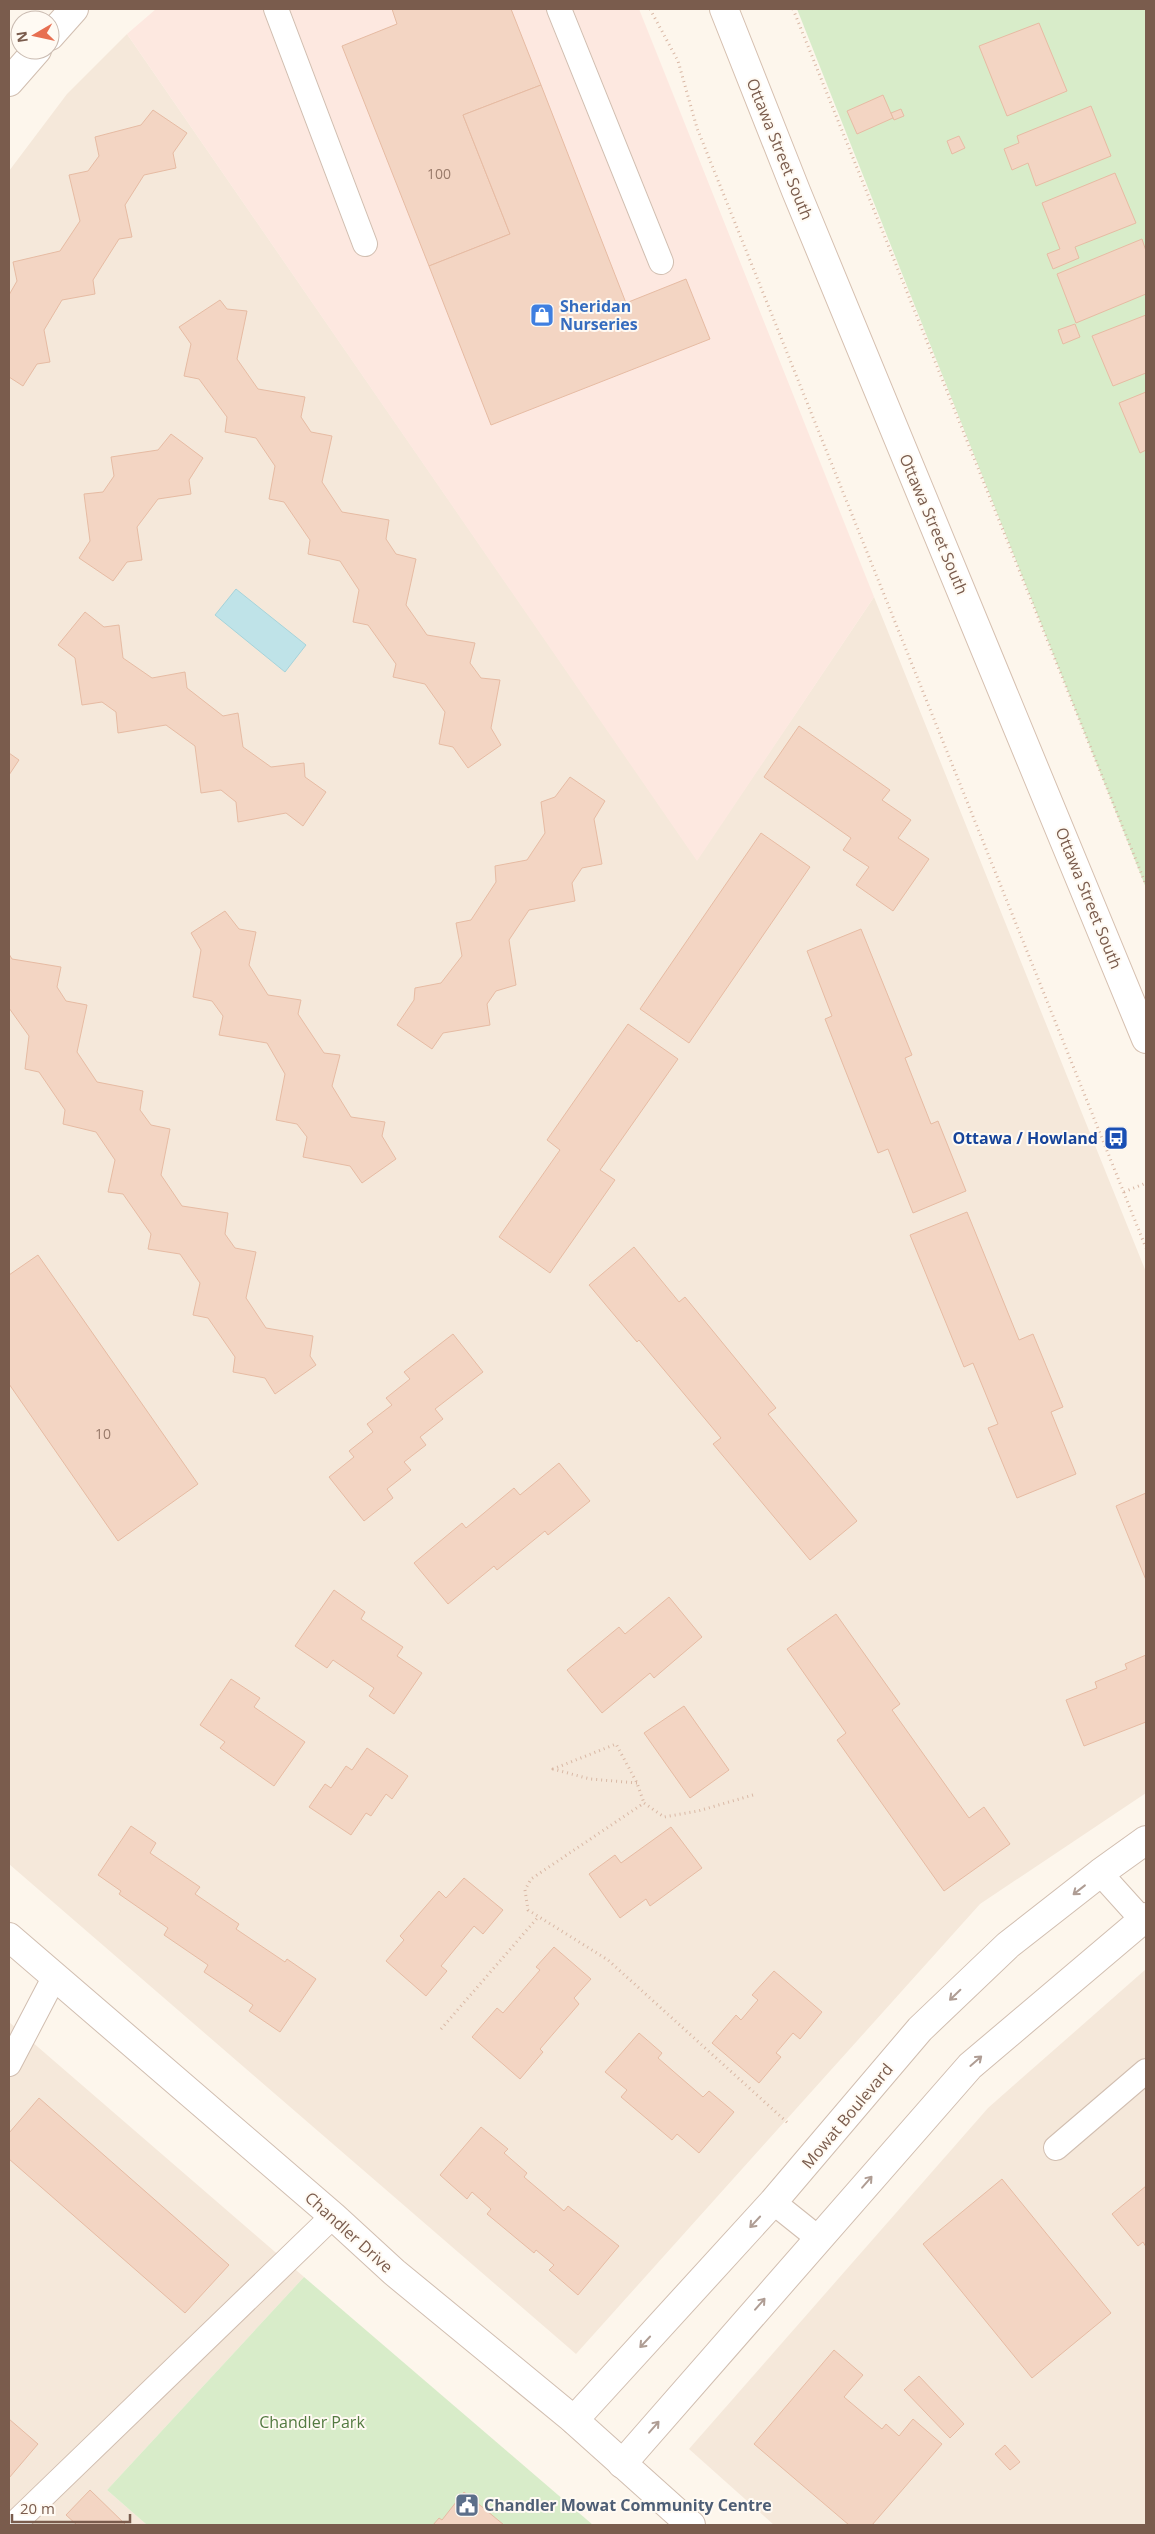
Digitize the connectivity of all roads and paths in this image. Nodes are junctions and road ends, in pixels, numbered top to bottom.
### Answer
1 (74, 9) edge
2 (276, 9) edge
3 (559, 9) edge
4 (650, 9) edge
5 (724, 9) edge
6 (793, 9) edge
7 (60, 25) edge
8 (28, 60) edge
9 (9, 82) edge
10 (365, 244) dead end
11 (661, 262) dead end
12 (1146, 885) edge
13 (1146, 1039) edge
14 (1146, 1183) edge
15 (1124, 1192) junction
16 (1146, 1248) edge
17 (637, 1784) junction
18 (753, 1795) dead end
19 (644, 1803) junction
20 (1146, 1840) edge
21 (1100, 1873) junction
22 (539, 1916) junction
23 (1145, 1920) edge
24 (9, 1937) edge
25 (55, 1976) junction
26 (441, 2028) dead end
27 (9, 2064) edge
28 (1146, 2071) edge
29 (789, 2124) dead end
30 (1056, 2148) dead end
31 (773, 2202) junction
32 (333, 2216) junction
33 (818, 2238) junction
34 (574, 2420) junction
35 (622, 2464) junction
36 (13, 2525) edge
37 (691, 2525) edge

1 - 7 street
2 - 10 lane
3 - 11 lane
4 - 15 path
5 - 13 street, Ottawa Street South
6 - 12 path
8 - 9 street
14 - 15 path
15 - 16 path
17 - 17 path
17 - 19 path
18 - 19 path
19 - 22 path
20 - 21 street, Mowat Boulevard
21 - 23 lane
21 -> 31 street, Mowat Boulevard
22 - 26 path
22 - 29 path
33 -> 23 street
24 - 25 street, Chandler Drive
25 - 27 lane
25 - 32 street, Chandler Drive
28 - 30 lane
31 - 33 lane
31 -> 34 street, Mowat Boulevard
32 - 34 street, Chandler Drive
32 - 36 lane
35 -> 33 street
34 - 35 street, Chandler Drive
35 - 37 street, Chandler Drive

